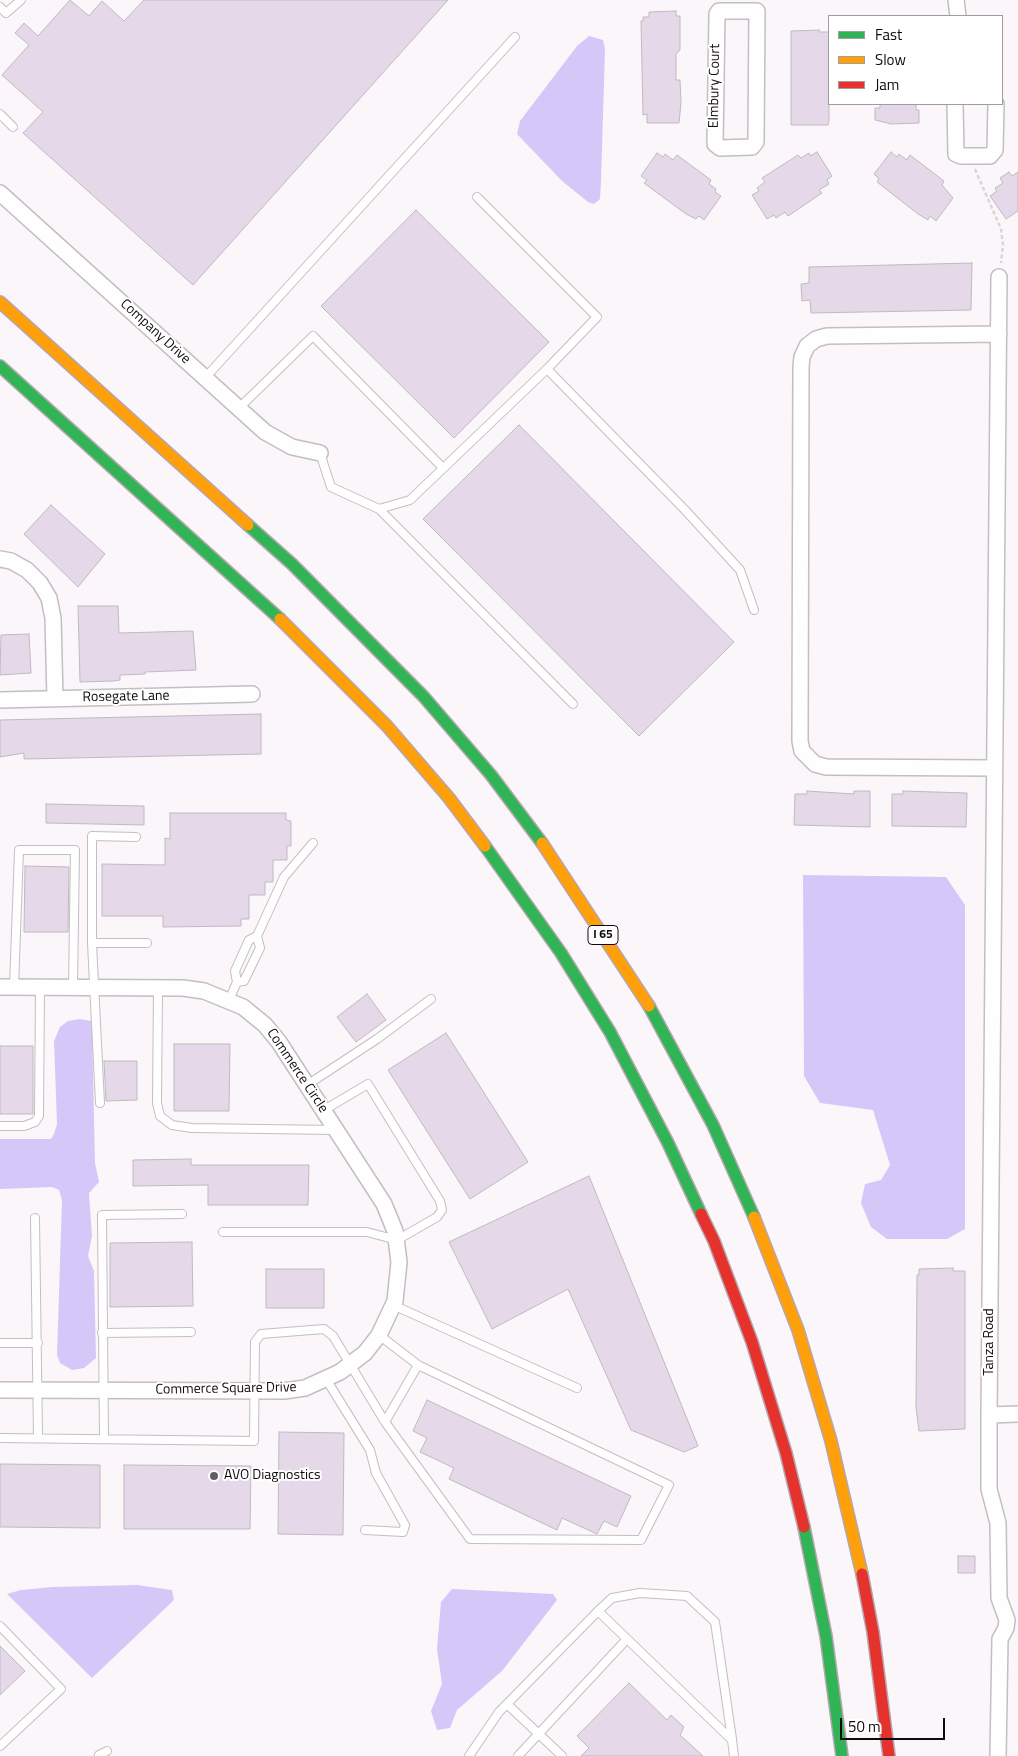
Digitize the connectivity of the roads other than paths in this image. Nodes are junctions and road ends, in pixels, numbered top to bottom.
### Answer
1 (21, 0) edge
2 (956, 0) edge
3 (760, 6) edge
4 (3, 10) edge
5 (958, 15) edge
6 (0, 19) edge
7 (515, 36) dead end
8 (955, 105) edge
9 (996, 105) edge
10 (0, 114) edge
11 (13, 127) dead end
12 (0, 193) edge
13 (477, 197) dead end
14 (999, 277) road end
15 (0, 302) edge
16 (999, 334) junction
17 (0, 366) edge
18 (547, 369) junction
19 (205, 378) junction
20 (239, 408) junction
21 (320, 453) joint
22 (443, 468) junction
23 (378, 510) junction
24 (0, 559) edge
25 (754, 610) dead end
26 (252, 694) dead end
27 (55, 699) junction
28 (0, 700) edge
29 (574, 704) dead end
30 (993, 768) junction
31 (136, 837) dead end
32 (312, 843) dead end
33 (257, 936) junction
34 (92, 943) junction
35 (147, 943) dead end
36 (237, 982) junction
37 (7, 987) edge
38 (40, 987) junction
39 (73, 987) junction
40 (95, 987) junction
41 (158, 988) junction
42 (431, 999) dead end
43 (229, 1000) junction
44 (308, 1085) junction
45 (100, 1103) dead end
46 (324, 1110) junction
47 (0, 1126) edge
48 (336, 1130) junction
49 (182, 1214) dead end
50 (35, 1218) dead end
51 (223, 1232) dead end
52 (398, 1247) junction
53 (393, 1305) junction
54 (191, 1332) dead end
55 (102, 1333) junction
56 (378, 1335) junction
57 (0, 1343) edge
58 (38, 1343) junction
59 (351, 1365) junction
60 (418, 1365) junction
61 (326, 1380) junction
62 (577, 1388) dead end
63 (0, 1390) edge
64 (39, 1390) junction
65 (103, 1391) junction
66 (255, 1391) junction
67 (989, 1414) junction
68 (1018, 1414) edge
69 (385, 1422) junction
70 (0, 1438) edge
71 (38, 1438) junction
72 (104, 1439) junction
73 (366, 1530) dead end
74 (598, 1611) junction
75 (1013, 1620) edge
76 (0, 1626) edge
77 (627, 1639) junction
78 (507, 1704) junction
79 (538, 1733) junction
80 (732, 1740) junction
81 (0, 1746) edge
82 (468, 1756) edge
83 (518, 1756) edge
84 (562, 1756) edge
85 (734, 1756) edge
86 (842, 1756) edge
87 (889, 1756) edge
88 (998, 1756) edge

1 - 4 lane
2 - 5 street
3 - 3 street, Elmbury Court
4 - 6 lane
7 - 19 lane
8 - 9 street
10 - 11 lane
12 - 19 street, Company Drive
13 - 18 lane
14 - 16 street, Tanza Road
15 - 87 highway, I 65
16 - 30 street, Tanza Road
16 - 30 street
17 - 86 highway
18 - 22 lane
18 - 25 lane
19 - 20 street, Company Drive
20 - 21 street, Company Drive
20 - 22 lane
21 - 23 lane
22 - 23 lane
23 - 29 lane
24 - 27 street
26 - 27 street, Rosegate Lane
27 - 28 street, Rosegate Lane
30 - 67 street, Tanza Road
31 - 34 lane
32 - 33 lane
33 - 36 lane
33 - 36 lane
34 - 35 lane
34 - 40 lane
36 - 43 lane
37 - 38 street, Commerce Circle
37 - 39 lane
38 - 39 street, Commerce Circle
38 - 47 lane
39 - 40 street, Commerce Circle
40 - 41 street, Commerce Circle
40 - 45 lane
41 - 43 street, Commerce Circle
41 - 48 lane
42 - 44 lane
43 - 44 street, Commerce Circle
44 - 46 street, Commerce Circle
46 - 48 street, Commerce Circle
46 - 52 lane
48 - 52 street, Commerce Circle
49 - 55 lane
50 - 58 lane
51 - 52 lane
52 - 53 street, Commerce Square Drive
53 - 56 street, Commerce Square Drive
53 - 62 lane
54 - 55 lane
55 - 65 lane
56 - 59 street, Commerce Square Drive
56 - 60 lane
57 - 58 lane
58 - 64 lane
59 - 61 street, Commerce Square Drive
59 - 66 lane
59 - 69 lane
60 - 69 lane
60 - 69 lane
61 - 66 street, Commerce Square Drive
61 - 73 lane
63 - 64 street, Commerce Square Drive
64 - 65 street, Commerce Square Drive
64 - 71 lane
65 - 66 street, Commerce Square Drive
65 - 72 lane
66 - 72 lane
67 - 68 street
67 - 75 street, Tanza Road
70 - 71 lane
71 - 72 lane
74 - 77 lane
74 - 78 lane
74 - 80 lane
75 - 88 street, Tanza Road
76 - 81 lane
77 - 79 lane
77 - 80 lane
78 - 79 lane
78 - 82 lane
79 - 83 lane
79 - 84 lane
80 - 85 lane

